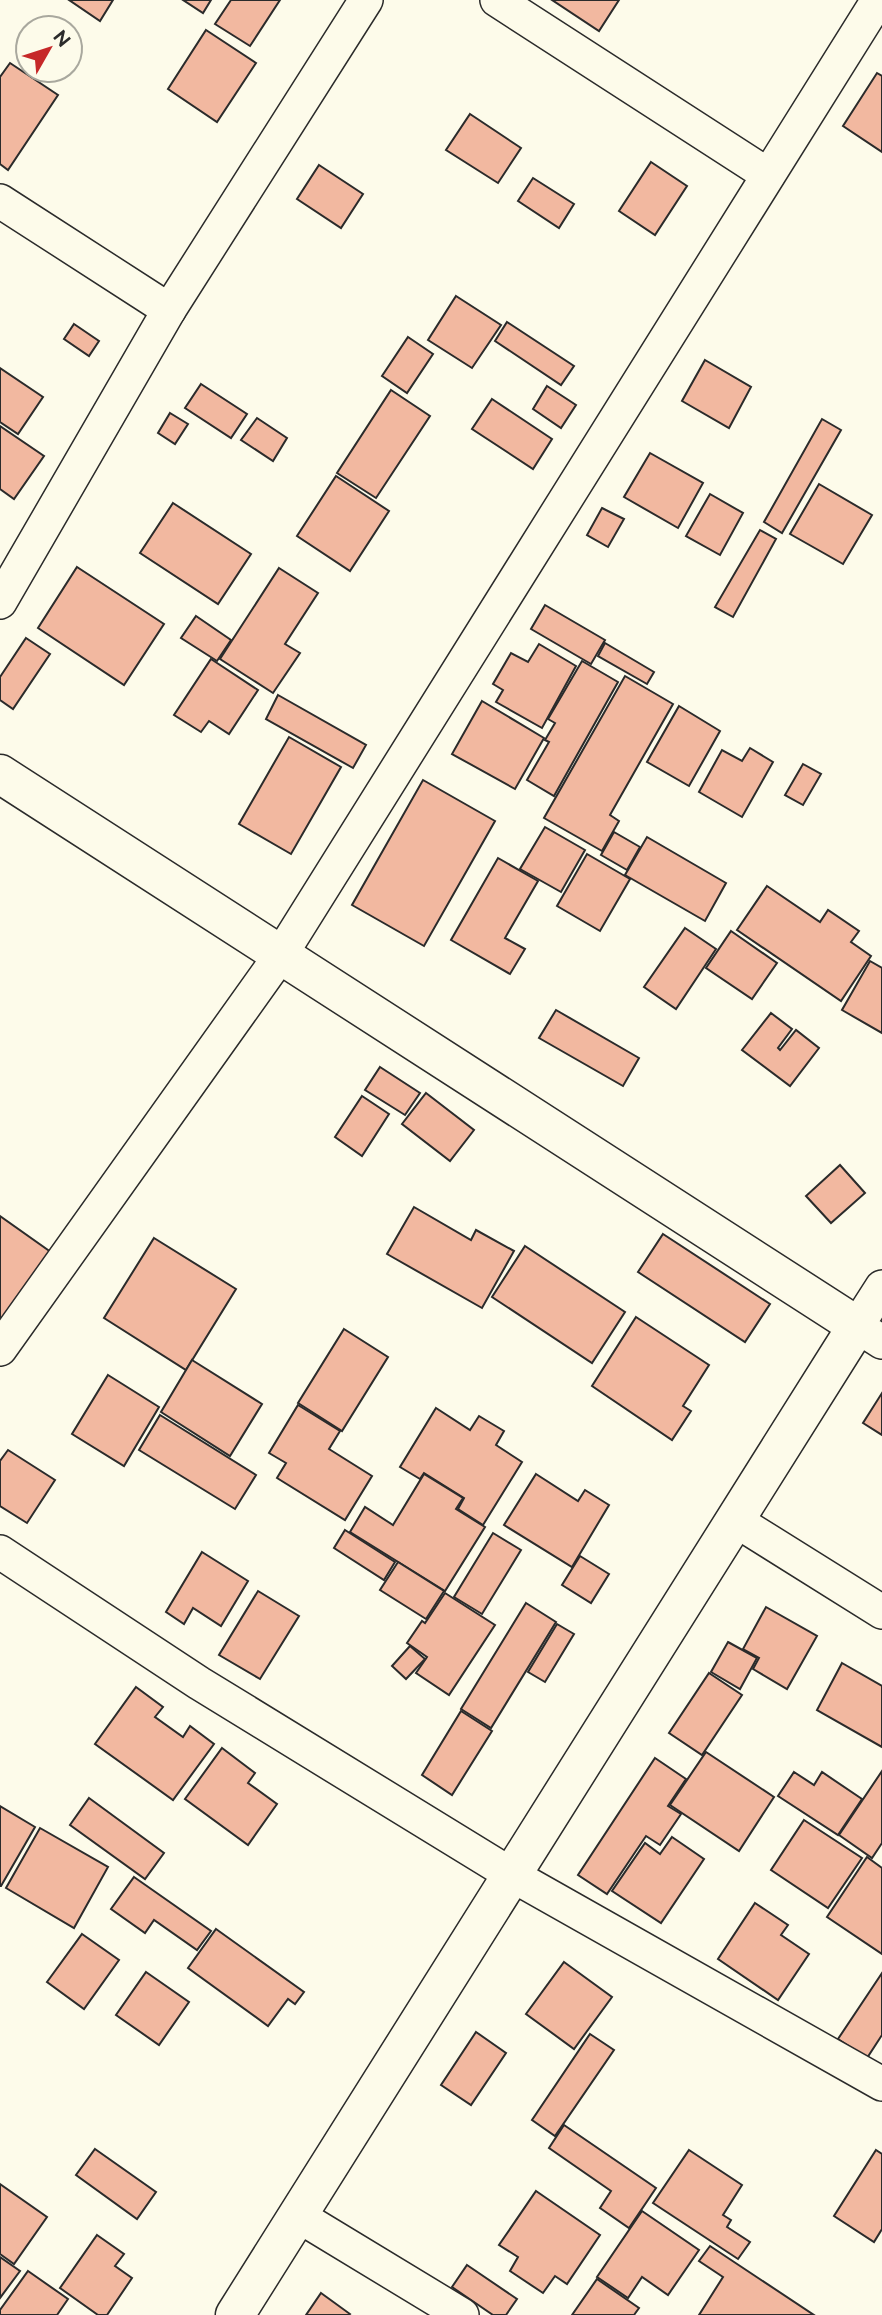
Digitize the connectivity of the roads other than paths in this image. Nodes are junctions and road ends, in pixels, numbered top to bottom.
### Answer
1 (366, 0) edge
2 (497, 0) edge
3 (878, 0) edge
4 (768, 175) junction
5 (0, 201) edge
6 (169, 310) junction
7 (0, 602) edge
8 (0, 774) edge
9 (280, 956) junction
10 (882, 1287) edge
11 (869, 1334) edge
12 (0, 1349) edge
13 (735, 1520) junction
14 (0, 1552) edge
15 (882, 1612) edge
16 (512, 1875) junction
17 (882, 2084) edge
18 (298, 2215) junction
19 (235, 2315) edge
20 (463, 2315) edge

1 - 6 street
2 - 4 street
3 - 4 street
4 - 9 street
5 - 6 street
6 - 7 street
8 - 9 street
9 - 11 street
9 - 12 street
10 - 11 street
11 - 13 street
13 - 15 street
13 - 16 street
14 - 16 street
16 - 17 street
16 - 18 street
18 - 19 street
18 - 20 street

